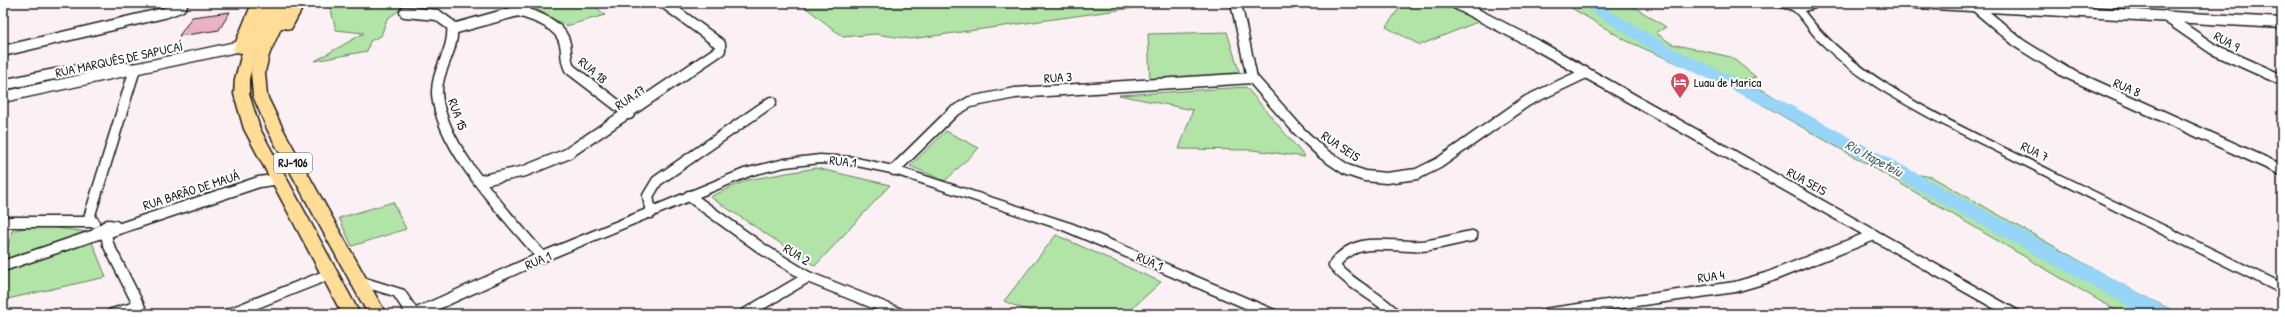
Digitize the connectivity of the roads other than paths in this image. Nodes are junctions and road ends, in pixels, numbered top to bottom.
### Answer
1 (183, 3) edge
2 (259, 3) edge
3 (272, 3) edge
4 (285, 3) edge
5 (298, 3) edge
6 (530, 3) edge
7 (664, 3) edge
8 (1236, 3) edge
9 (1455, 3) edge
10 (1778, 3) edge
11 (1815, 3) edge
12 (1916, 3) edge
13 (1976, 6) junction
14 (1798, 8) junction
15 (518, 11) junction
16 (405, 12) dead end
17 (2164, 16) junction
18 (2282, 24) edge
19 (452, 29) junction
20 (241, 46) junction
21 (3, 50) edge
22 (135, 69) junction
23 (1586, 73) junction
24 (240, 78) junction
25 (1252, 78) junction
26 (2282, 80) edge
27 (3, 85) edge
28 (259, 88) junction
29 (3, 97) edge
30 (771, 102) dead end
31 (629, 114) junction
32 (894, 170) junction
33 (2282, 170) edge
34 (276, 173) junction
35 (479, 181) junction
36 (688, 196) junction
37 (651, 213) junction
38 (88, 221) junction
39 (3, 222) edge
40 (106, 230) junction
41 (1874, 235) junction
42 (1472, 236) dead end
43 (542, 257) junction
44 (3, 266) edge
45 (330, 274) junction
46 (808, 277) junction
47 (359, 282) junction
48 (2282, 289) edge
49 (141, 310) edge
50 (112, 314) edge
51 (229, 314) edge
52 (351, 314) edge
53 (377, 314) edge
54 (415, 314) edge
55 (745, 314) edge
56 (901, 314) edge
57 (1272, 314) edge
58 (1395, 314) edge
59 (1544, 314) edge
60 (2014, 314) edge

1 - 21 street
2 - 20 highway
3 - 24 highway, RJ-106
4 - 28 highway, RJ-106
5 - 28 highway
6 - 15 street
7 - 31 street, RUA 17
8 - 25 street, RUA SEIS
9 - 23 street, RUA SEIS
10 - 14 street
11 - 14 street
12 - 13 street
13 - 17 street
13 - 33 street, RUA 8
14 - 48 street, RUA 7
15 - 19 street
15 - 31 street, RUA 18
16 - 19 street
17 - 18 street
17 - 26 street, RUA 9
19 - 35 street, RUA 15
20 - 22 street, RUA MARQUÊS DE SAPUCAÍ
20 - 24 highway
22 - 27 street
22 - 29 street, RUA MARQUÊS DE SAPUCAÍ
22 - 38 street
23 - 25 street, RUA SEIS
23 - 41 street, RUA SEIS
24 - 34 highway, RJ-106
25 - 32 street, RUA 3
28 - 47 highway, RJ-106
30 - 37 street
31 - 35 street, RUA 17
32 - 36 street, RUA 1
32 - 57 street, RUA 1
34 - 40 street, RUA BARÃO DE MAUÁ
34 - 45 highway, RJ-106
35 - 43 street, RUA 15
36 - 37 street, RUA 1
36 - 46 street, RUA 2
37 - 43 street, RUA 1
38 - 39 street
38 - 40 street
40 - 44 street, RUA BARÃO DE MAUÁ
40 - 49 street
41 - 59 street, RUA 4
41 - 60 street, RUA SEIS
42 - 58 street
43 - 54 street, RUA 1
45 - 51 street
45 - 52 highway, RJ-106
46 - 55 street
46 - 56 street, RUA 2
47 - 53 highway, RJ-106
47 - 54 street, RUA 1
49 - 50 street

